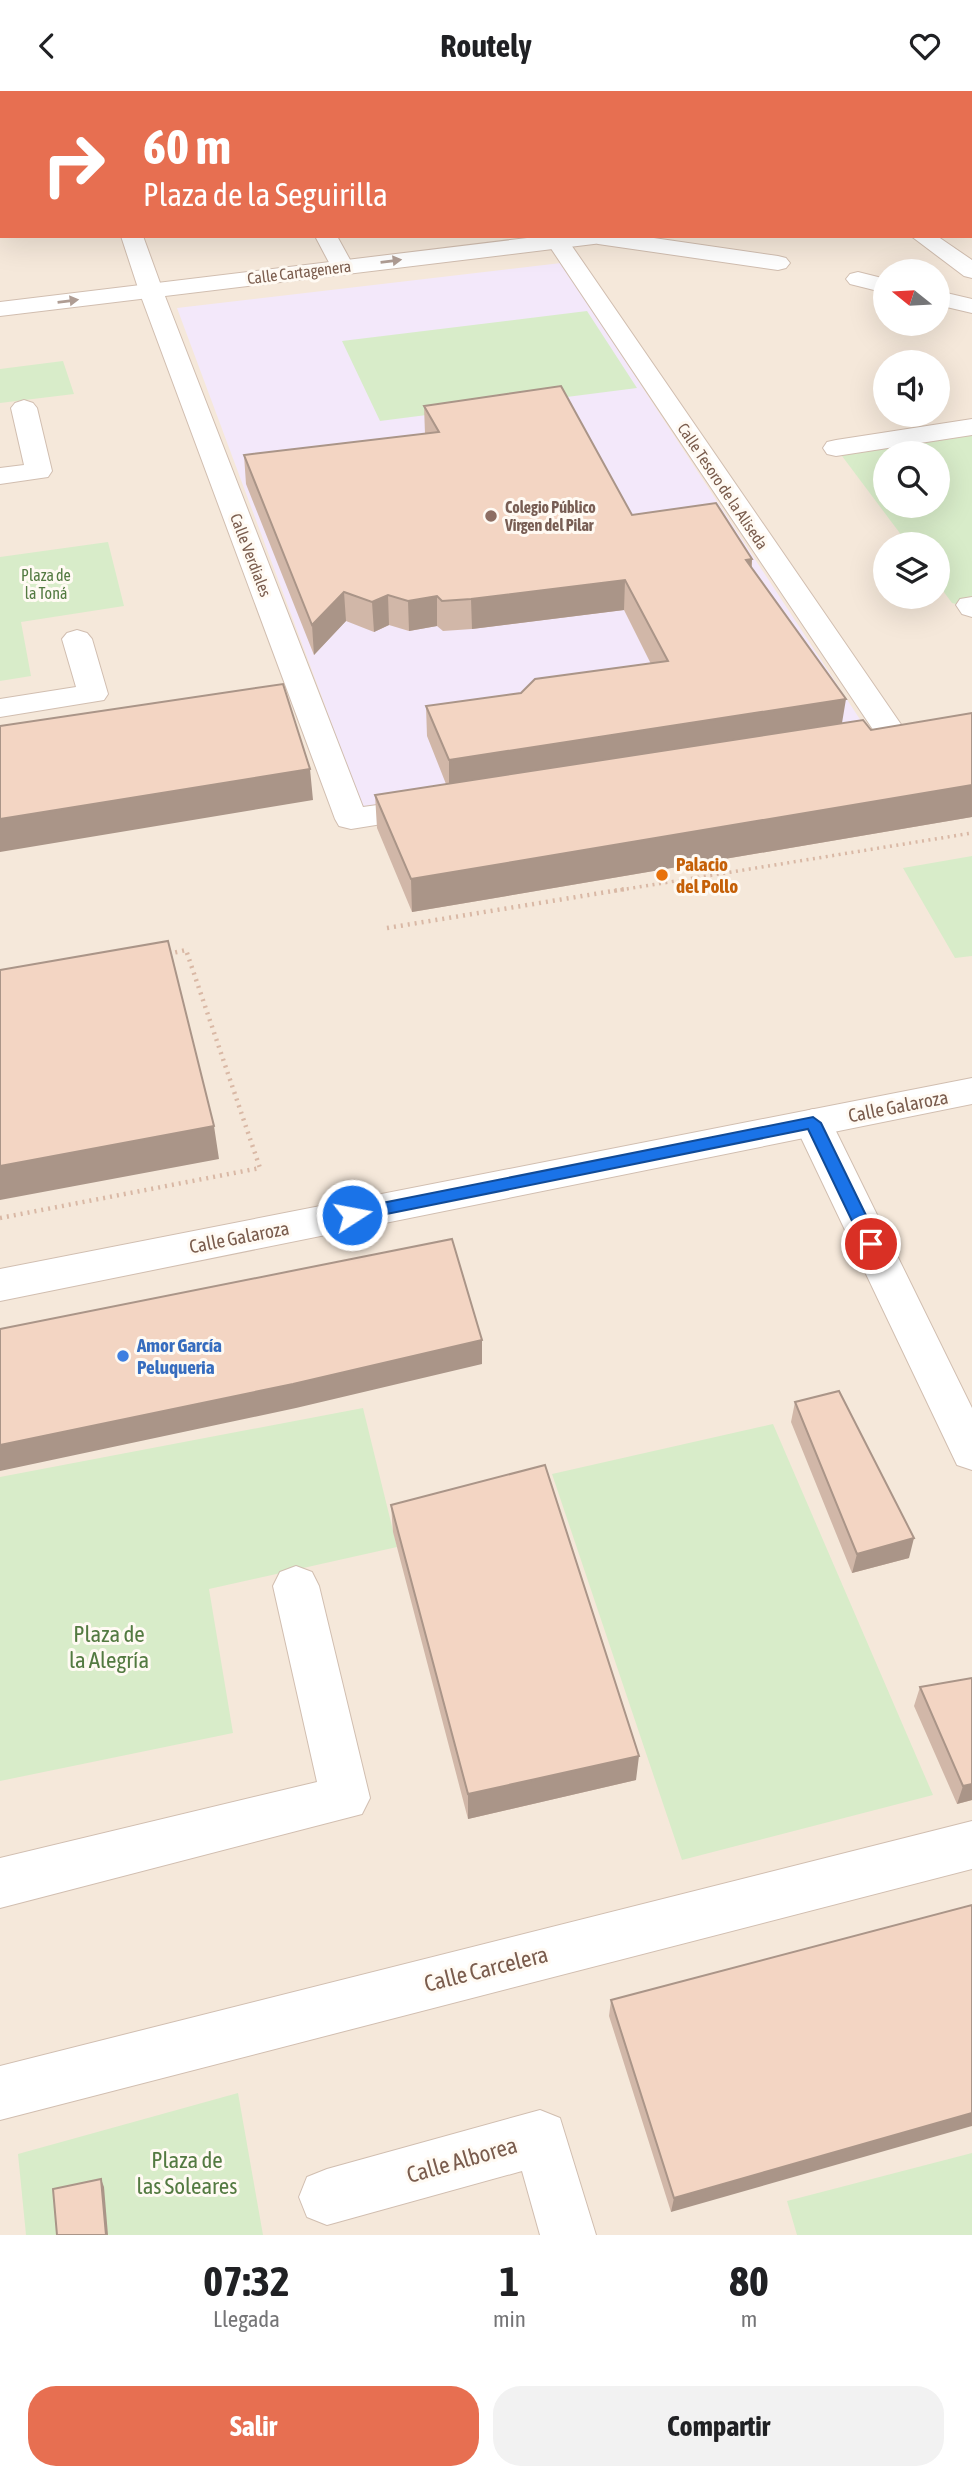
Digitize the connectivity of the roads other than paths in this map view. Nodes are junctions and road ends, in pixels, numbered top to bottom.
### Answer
1 (133, 238) edge
2 (327, 238) edge
3 (578, 238) edge
4 (607, 238) edge
5 (925, 238) edge
6 (555, 239) edge
7 (509, 241) edge
8 (778, 263) dead end
9 (342, 267) junction
10 (970, 268) edge
11 (858, 279) dead end
12 (873, 283) edge
13 (151, 291) junction
14 (950, 301) edge
15 (972, 306) edge
16 (0, 309) edge
17 (24, 408) dead end
18 (972, 427) edge
19 (836, 448) dead end
20 (0, 476) edge
21 (77, 639) dead end
22 (0, 708) edge
23 (892, 736) edge
24 (458, 803) edge
25 (972, 1091) edge
26 (813, 1123) junction
27 (0, 1285) edge
28 (972, 1452) edge
29 (296, 1586) dead end
30 (972, 1845) edge
31 (0, 1883) edge
32 (0, 2093) edge
33 (327, 2197) dead end
34 (568, 2235) edge

1 - 13 street, Calle Verdiales
2 - 9 street
3 - 6 street, Calle Cartagenera
4 - 8 street, Calle Cartagenera
5 - 10 street
6 - 7 street, Calle Cartagenera
6 - 23 street, Calle Tesoro de la Aliseda
9 -> 7 street, Calle Cartagenera
9 - 13 street, Calle Cartagenera
11 - 12 street
16 -> 13 street, Calle Cartagenera
13 - 24 street, Calle Verdiales
14 - 15 street
17 - 20 street
18 - 19 street
21 - 22 street
25 - 26 street, Calle Galaroza
26 - 27 street, Calle Galaroza
26 - 28 street
29 - 31 street
30 - 32 street, Calle Carcelera
33 - 34 street, Calle Alborea

